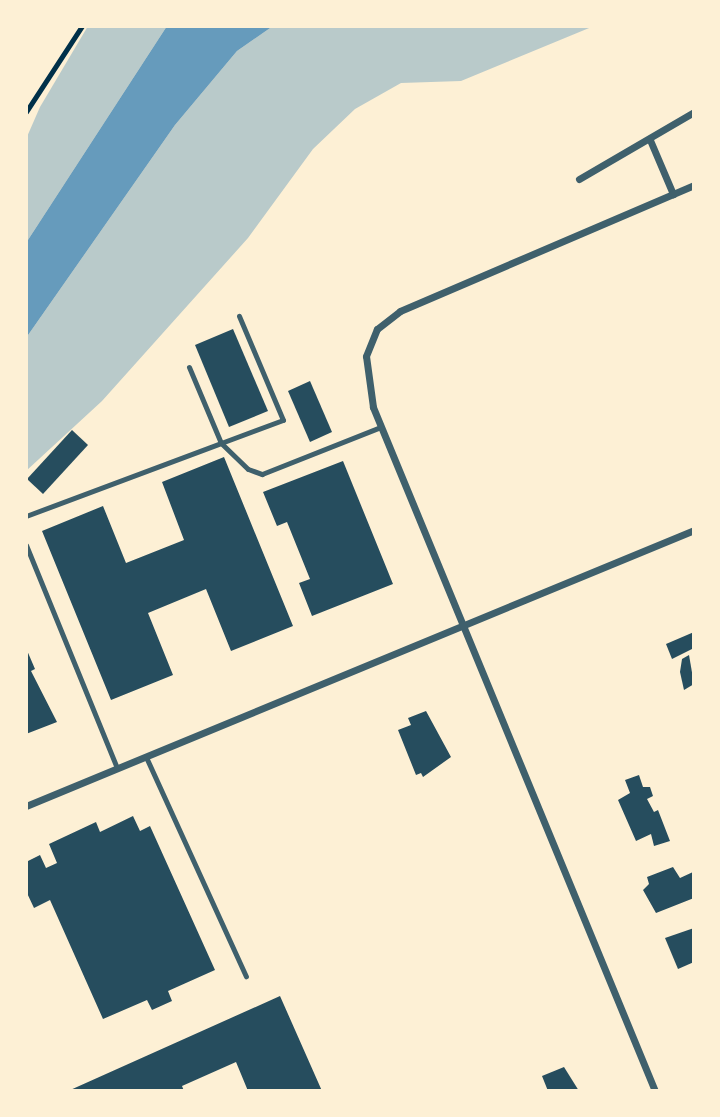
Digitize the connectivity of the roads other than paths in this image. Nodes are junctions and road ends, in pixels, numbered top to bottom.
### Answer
1 (694, 112) edge
2 (650, 140) junction
3 (579, 179) dead end
4 (694, 185) edge
5 (673, 194) junction
6 (239, 316) dead end
7 (189, 367) dead end
8 (381, 427) junction
9 (221, 443) junction
10 (26, 516) edge
11 (694, 530) edge
12 (26, 545) edge
13 (462, 626) junction
14 (146, 757) junction
15 (117, 768) junction
16 (26, 806) edge
17 (246, 976) dead end
18 (655, 1091) edge

1 - 2 street
2 - 3 street
2 - 5 street
4 - 5 street
5 - 8 street
6 - 9 lane
7 - 9 lane
8 - 9 lane
8 - 13 street
9 - 10 lane
11 - 13 street
12 - 15 lane
13 - 14 street
13 - 18 street
14 - 15 street
14 - 17 lane
15 - 16 street

